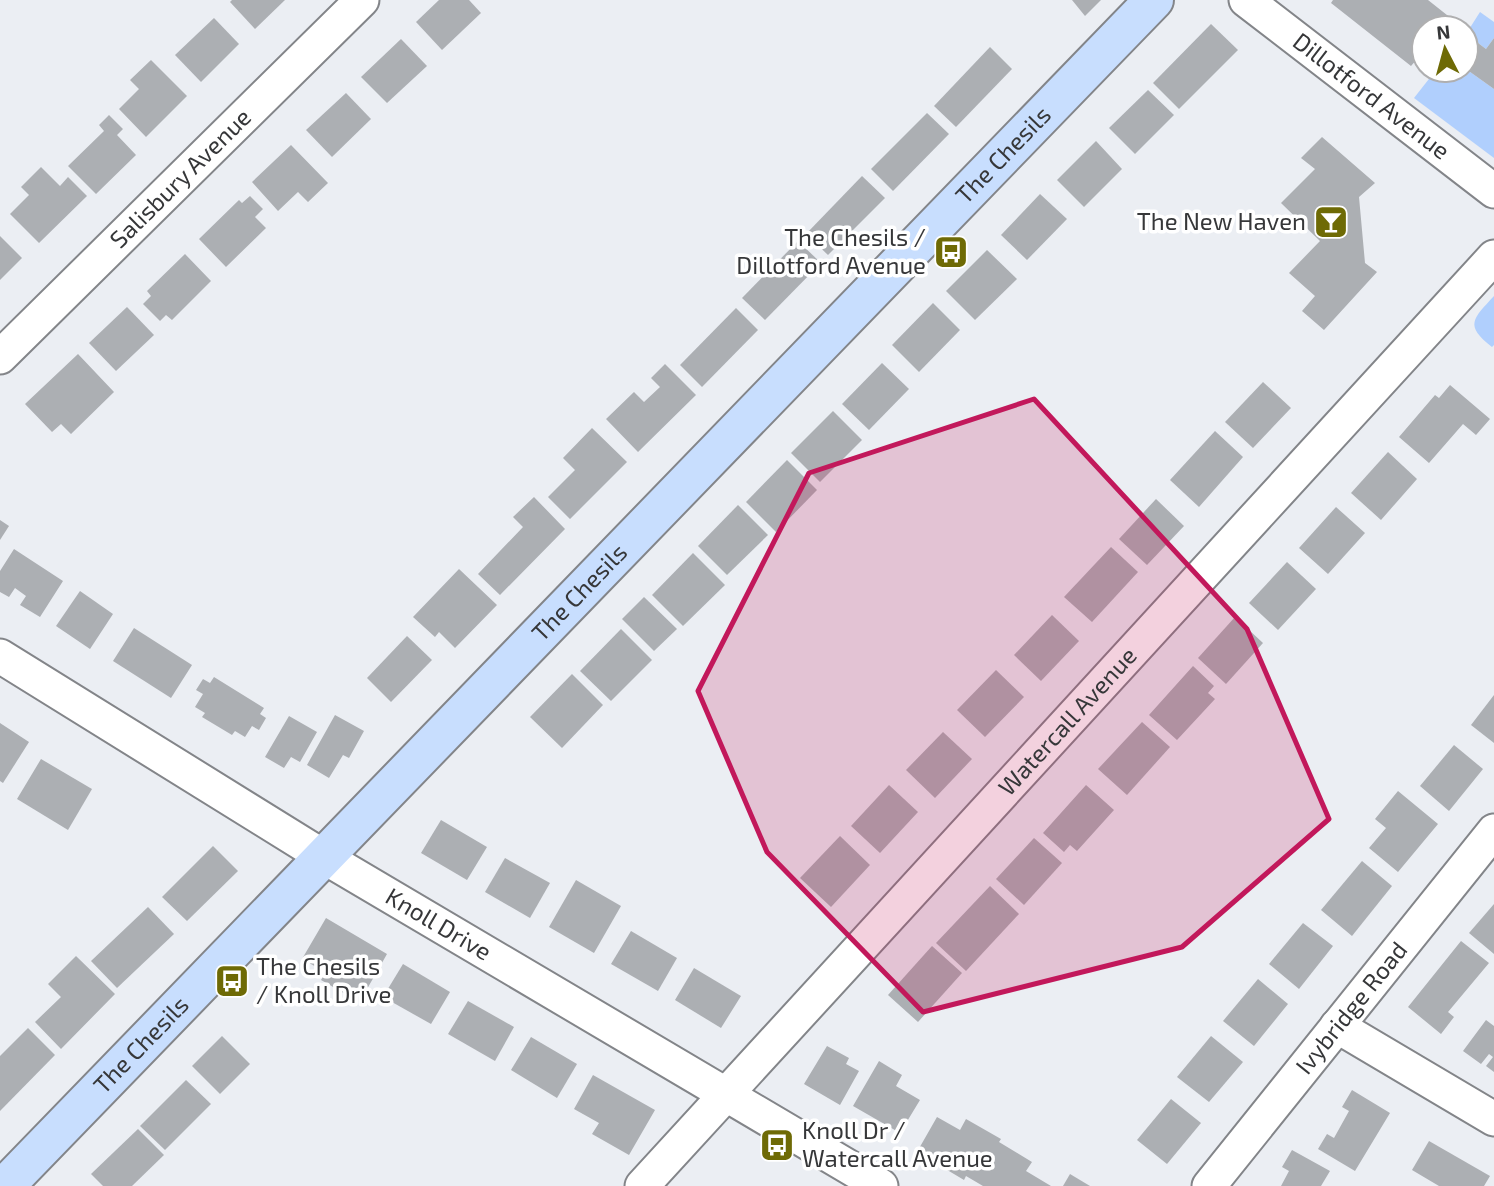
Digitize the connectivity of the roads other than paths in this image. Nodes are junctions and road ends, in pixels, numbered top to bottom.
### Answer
1 (362, 0) edge
2 (1154, 0) edge
3 (1246, 0) edge
4 (1494, 191) edge
5 (1494, 257) edge
6 (0, 357) edge
7 (0, 656) edge
8 (1494, 831) edge
9 (324, 857) junction
10 (1337, 1026) junction
11 (727, 1094) junction
12 (1494, 1119) edge
13 (5, 1186) edge
14 (642, 1186) edge
15 (881, 1186) edge
16 (1209, 1186) edge

1 - 6 street, Salisbury Avenue
2 - 9 street, The Chesils
3 - 4 street, Dillotford Avenue
5 - 11 street, Watercall Avenue
7 - 9 street, Knoll Drive
8 - 10 street, Ivybridge Road
9 - 11 street, Knoll Drive
9 - 13 street, The Chesils
10 - 12 street
10 - 16 street, Ivybridge Road
11 - 14 street, Watercall Avenue
11 - 15 street, Knoll Drive

